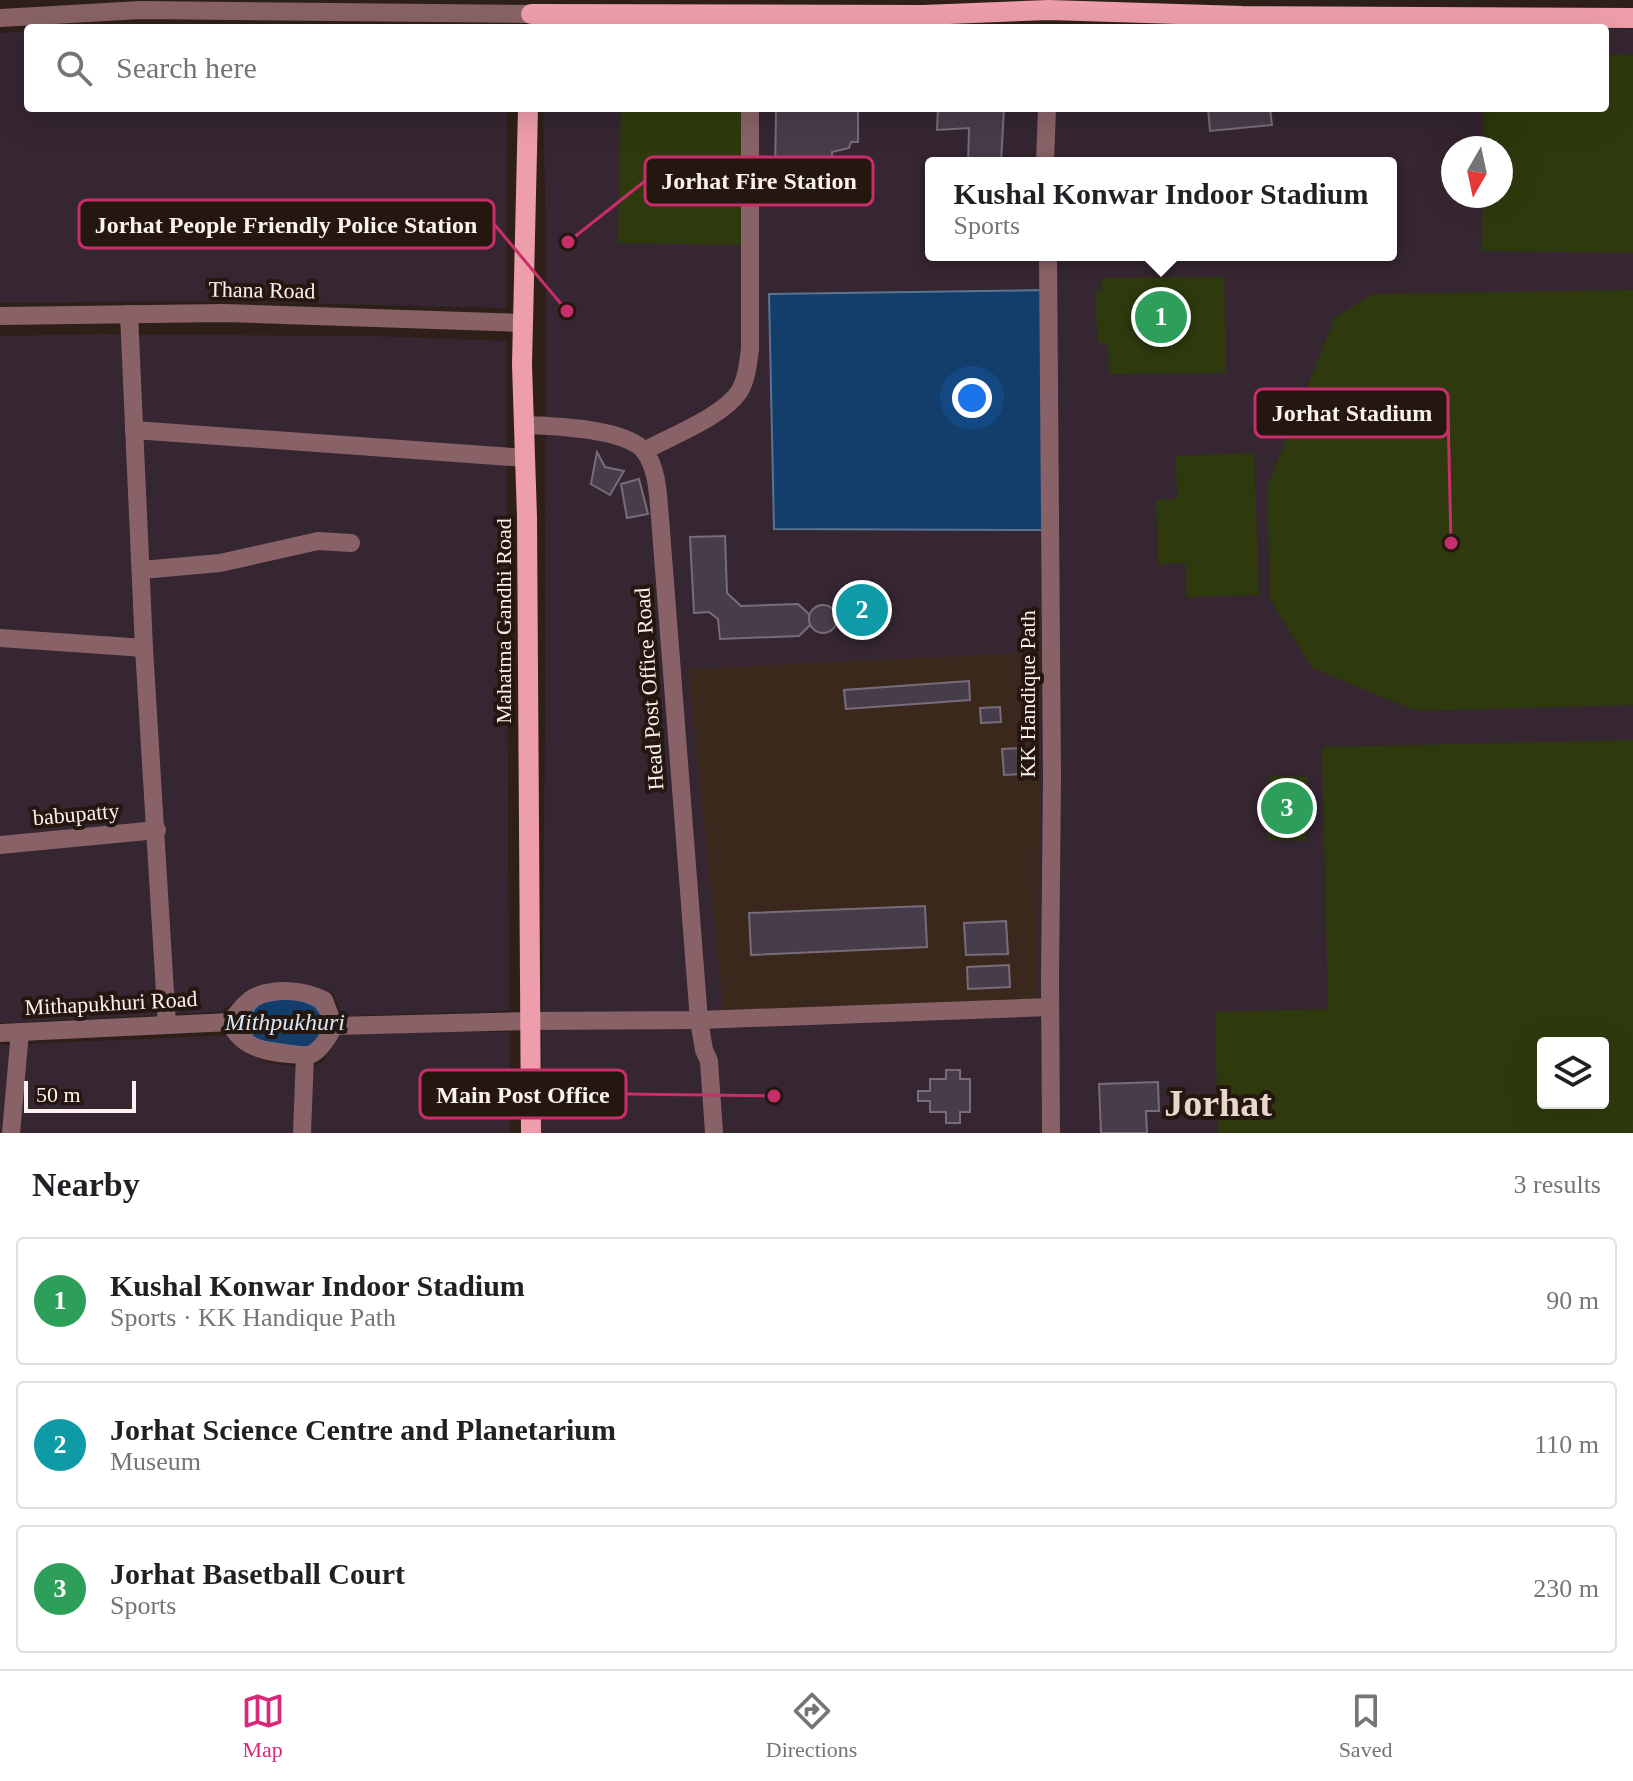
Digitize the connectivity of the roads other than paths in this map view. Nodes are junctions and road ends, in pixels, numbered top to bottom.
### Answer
1 (194, 5) edge
2 (119, 6) edge
3 (1086, 6) edge
4 (705, 7) edge
5 (1212, 7) edge
6 (1309, 8) edge
7 (1622, 12) edge
8 (530, 14) edge
9 (0, 18) edge
10 (1050, 19) edge
11 (78, 20) edge
12 (750, 21) edge
13 (528, 112) edge
14 (750, 112) edge
15 (1047, 112) edge
16 (1045, 157) edge
17 (1048, 261) edge
18 (129, 314) junction
19 (0, 316) edge
20 (522, 323) junction
21 (524, 425) junction
22 (134, 430) junction
23 (644, 451) junction
24 (526, 458) junction
25 (351, 543) dead end
26 (142, 570) junction
27 (0, 638) edge
28 (144, 648) junction
29 (157, 830) junction
30 (0, 845) edge
31 (1050, 1007) junction
32 (699, 1020) junction
33 (530, 1021) junction
34 (230, 1022) junction
35 (167, 1025) junction
36 (334, 1026) junction
37 (20, 1032) junction
38 (0, 1033) edge
39 (704, 1050) junction
40 (305, 1055) junction
41 (11, 1133) edge
42 (302, 1133) edge
43 (531, 1133) edge
44 (705, 1133) edge
45 (714, 1133) edge
46 (1051, 1133) edge

1 - 2 street
1 - 8 street
2 - 11 street
3 - 5 main road
3 - 10 main road
4 - 8 main road
4 - 12 main road
5 - 6 main road
6 - 7 main road
9 - 11 street
10 - 12 main road
13 - 20 main road, Mahatma Gandhi Road
14 - 23 street
15 - 16 street
17 - 31 street, KK Handique Path
18 - 19 street, Thana Road
18 - 20 street, Thana Road
18 - 22 street
20 - 21 main road, Mahatma Gandhi Road
21 - 23 street
21 - 24 main road, Mahatma Gandhi Road
22 - 24 street
22 - 26 street
23 - 32 street, Head Post Office Road
24 - 33 main road, Mahatma Gandhi Road
25 - 26 street
26 - 28 street
27 - 28 street
28 - 29 street
29 - 30 street, babupatty
29 - 35 street
31 - 32 street
31 - 46 street, KK Handique Path
32 - 33 street
32 - 39 street, Head Post Office Road
33 - 36 street
33 - 43 main road, Mahatma Gandhi Road
34 - 35 street, Mithapukhuri Road
34 - 36 street
34 - 40 street
35 - 37 street, Mithapukhuri Road
36 - 40 street
37 - 38 street, Mithapukhuri Road
37 - 41 street
39 - 44 street, Head Post Office Road
39 - 45 street, Head Post Office Road
40 - 42 street

